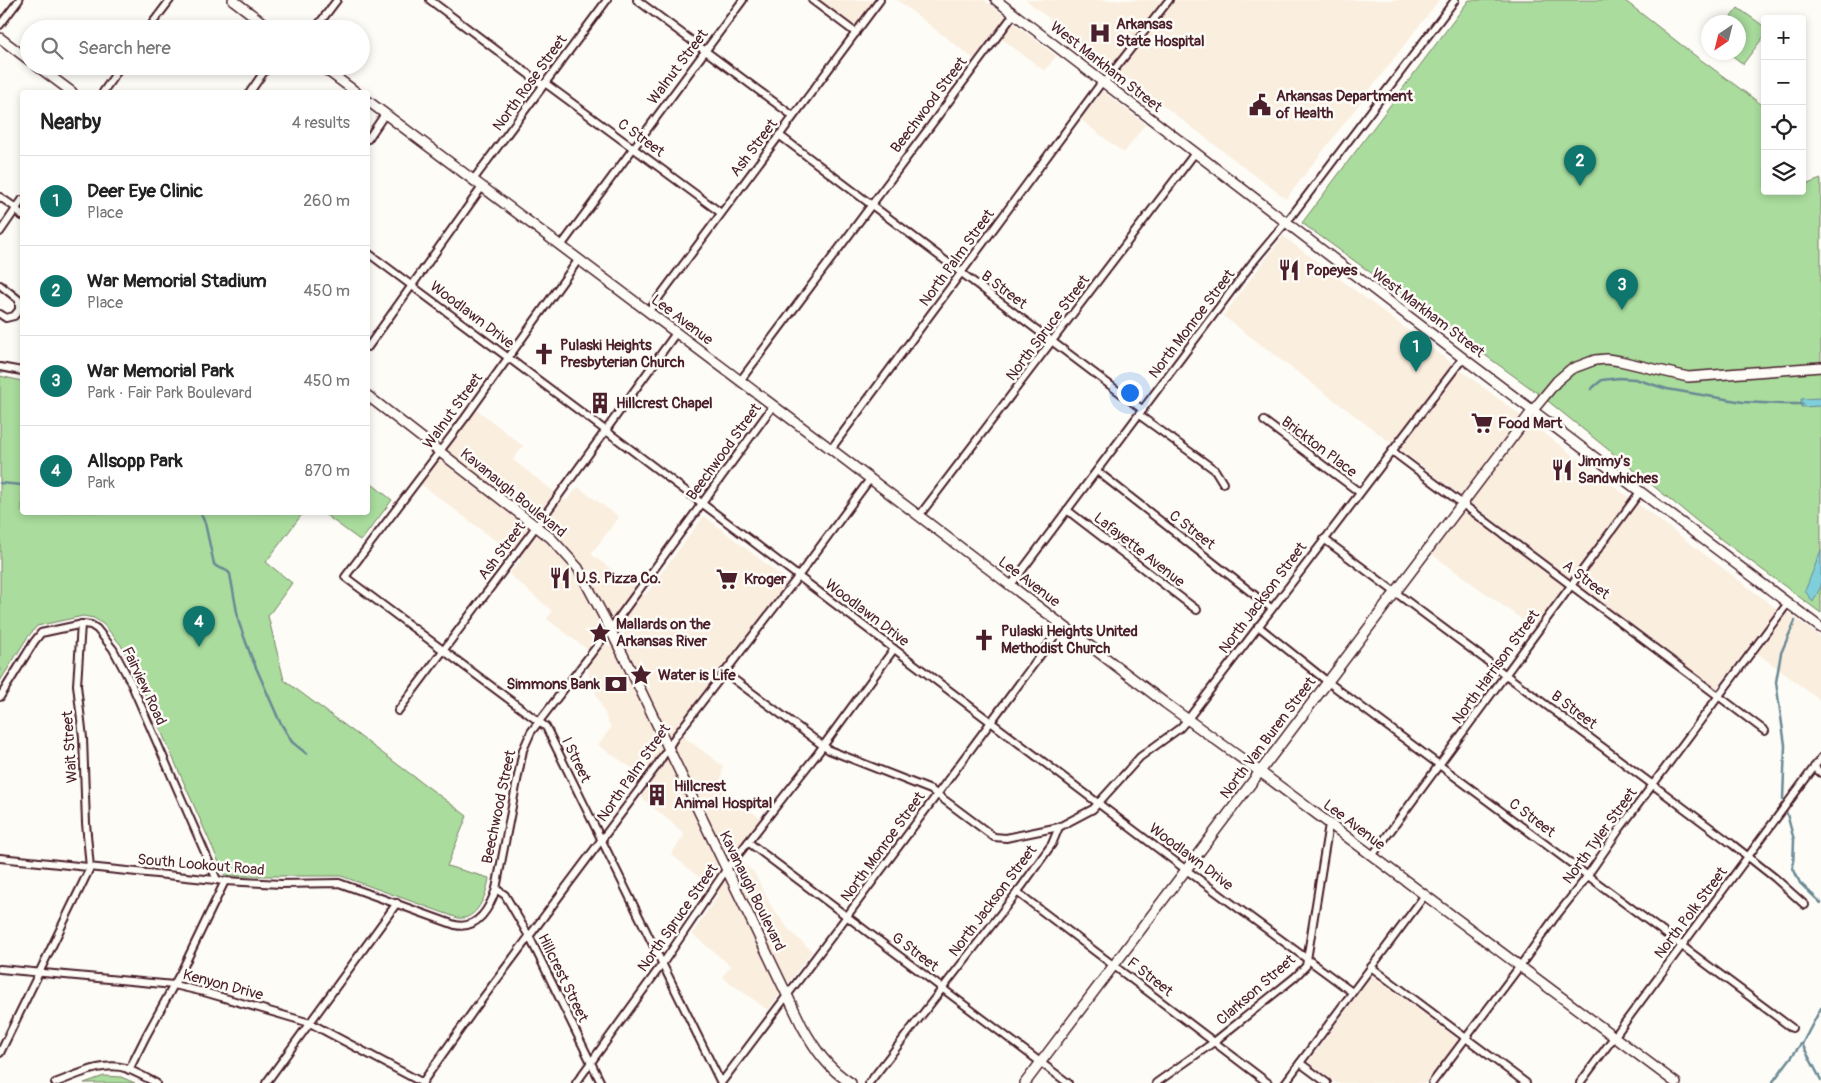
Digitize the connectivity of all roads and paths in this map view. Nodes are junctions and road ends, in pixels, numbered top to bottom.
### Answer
1 (19, 0) edge
2 (170, 0) edge
3 (233, 0) edge
4 (337, 0) edge
5 (430, 0) edge
6 (607, 0) edge
7 (637, 0) edge
8 (743, 0) edge
9 (812, 0) edge
10 (880, 0) edge
11 (996, 0) edge
12 (1168, 0) edge
13 (1455, 0) edge
14 (1014, 14) junction
15 (155, 20) edge
16 (259, 20) edge
17 (322, 20) edge
18 (0, 25) edge
19 (856, 33) junction
20 (0, 38) edge
21 (705, 51) junction
22 (20, 53) edge
23 (49, 75) edge
24 (114, 75) edge
25 (262, 75) edge
26 (333, 75) edge
27 (1103, 82) junction
28 (544, 84) junction
29 (69, 90) edge
30 (103, 90) edge
31 (251, 90) edge
32 (353, 90) edge
33 (370, 103) edge
34 (385, 114) junction
35 (793, 116) junction
36 (779, 135) junction
37 (370, 136) edge
38 (633, 148) junction
39 (1195, 153) junction
40 (474, 180) junction
41 (482, 187) junction
42 (0, 196) edge
43 (20, 203) edge
44 (871, 204) junction
45 (16, 208) junction
46 (20, 213) edge
47 (721, 213) junction
48 (1286, 222) junction
49 (0, 232) edge
50 (561, 246) junction
51 (370, 254) edge
52 (579, 259) junction
53 (962, 273) junction
54 (0, 285) edge
55 (412, 286) junction
56 (648, 312) junction
57 (0, 314) edge
58 (676, 333) junction
59 (1053, 342) junction
60 (370, 344) edge
61 (508, 357) junction
62 (1462, 358) junction
63 (0, 367) edge
64 (1821, 367) edge
65 (20, 372) edge
66 (740, 381) junction
67 (370, 398) edge
68 (773, 406) junction
69 (1533, 410) junction
70 (1141, 413) junction
71 (1264, 421) dead end
72 (606, 431) junction
73 (831, 449) junction
74 (1392, 451) junction
75 (439, 452) junction
76 (1097, 472) junction
77 (870, 480) junction
78 (1223, 483) dead end
79 (1359, 492) junction
80 (1640, 492) junction
81 (702, 504) junction
82 (1463, 504) junction
83 (1067, 510) junction
84 (920, 516) junction
85 (536, 527) junction
86 (1324, 539) junction
87 (798, 576) junction
88 (345, 577) joint
89 (1011, 585) junction
90 (1572, 585) junction
91 (1395, 594) junction
92 (1788, 603) junction
93 (1271, 608) junction
94 (1197, 610) dead end
95 (81, 624) junction
96 (1062, 626) junction
97 (1258, 626) junction
98 (1821, 628) edge
99 (610, 629) junction
100 (443, 649) junction
101 (894, 650) junction
102 (724, 672) junction
103 (1505, 675) junction
104 (1328, 682) junction
105 (1719, 696) junction
106 (0, 697) edge
107 (398, 710) dead end
108 (1188, 719) junction
109 (540, 721) junction
110 (991, 722) junction
111 (1765, 730) dead end
112 (822, 746) junction
113 (668, 749) junction
114 (1821, 758) edge
115 (1440, 765) junction
116 (1814, 767) junction
117 (1259, 771) junction
118 (1821, 773) edge
119 (1653, 785) junction
120 (937, 795) junction
121 (1100, 803) junction
122 (1329, 824) junction
123 (1058, 827) junction
124 (602, 840) junction
125 (748, 842) junction
126 (1372, 856) junction
127 (1748, 857) junction
128 (0, 858) edge
129 (90, 868) junction
130 (1185, 869) junction
131 (726, 870) junction
132 (1588, 876) junction
133 (217, 880) junction
134 (225, 881) junction
135 (496, 888) junction
136 (1017, 892) junction
137 (1425, 895) junction
138 (397, 903) junction
139 (1805, 906) dead end
140 (847, 916) junction
141 (530, 938) junction
142 (1682, 946) junction
143 (1308, 959) junction
144 (663, 963) junction
145 (1113, 964) junction
146 (1520, 966) junction
147 (1371, 968) junction
148 (0, 969) edge
149 (40, 972) junction
150 (174, 985) junction
151 (943, 988) junction
152 (1352, 992) junction
153 (788, 994) junction
154 (310, 1023) junction
155 (1792, 1028) dead end
156 (1614, 1037) junction
157 (1466, 1039) junction
158 (3, 1041) edge
159 (1214, 1042) junction
160 (0, 1053) edge
161 (592, 1062) junction
162 (1040, 1062) junction
163 (1300, 1063) junction
164 (130, 1070) junction
165 (56, 1083) edge
166 (156, 1083) edge
167 (266, 1083) edge
168 (422, 1083) edge
169 (576, 1083) edge
170 (601, 1083) edge
171 (721, 1083) edge
172 (851, 1083) edge
173 (869, 1083) edge
174 (1025, 1083) edge
175 (1068, 1083) edge
176 (1156, 1083) edge
177 (1268, 1083) edge
178 (1285, 1083) edge
179 (1327, 1083) edge
180 (1432, 1083) edge
181 (1526, 1083) edge
182 (1580, 1083) edge
183 (1676, 1083) edge

1 - 18 street
2 - 15 street
3 - 16 street
4 - 17 street
5 - 28 street, C Street
6 - 28 street, North Rose Street
7 - 21 street
8 - 21 street, Walnut Street
9 - 19 street
10 - 19 street, Ash Street
11 - 14 street, West Markham Street
12 - 27 street, North Palm Street
13 - 48 street, North Monroe Street
14 - 27 street, West Markham Street
14 - 44 street, Beechwood Street
19 - 35 street, Ash Street
20 - 22 street
21 - 35 street
21 - 38 street, Walnut Street
23 - 29 street
24 - 30 street
25 - 31 street
26 - 32 street
27 - 39 street, West Markham Street
27 - 53 street, North Palm Street
28 - 38 street, C Street
28 - 40 street, North Rose Street
33 - 34 street, Lee Avenue
34 - 37 street
34 - 40 street, Lee Avenue
35 - 36 street, Ash Street
36 - 44 street, B Street
36 - 47 street, Ash Street
38 - 47 street, C Street
38 - 50 street, Walnut Street
39 - 48 street, West Markham Street
39 - 59 street, North Spruce Street
40 - 41 street, Lee Avenue
41 - 50 street, Lee Avenue
41 - 55 street
42 - 45 street
43 - 45 street
44 - 53 street, B Street
44 - 66 street, Beechwood Street
45 - 46 street
45 - 49 street
47 - 56 street, Ash Street
48 - 62 street, West Markham Street
48 - 70 street, North Monroe Street
50 - 52 street, Lee Avenue
51 - 55 street, Woodlawn Drive
52 - 56 street, Lee Avenue
52 - 61 street, Walnut Street
53 - 59 street, B Street
53 - 73 street, North Palm Street
54 - 57 street
55 - 60 street
55 - 61 street, Woodlawn Drive
56 - 58 street, Lee Avenue
58 - 66 street, Lee Avenue
58 - 72 street, Ash Street
59 - 70 street, B Street
59 - 84 street, North Spruce Street
61 - 72 street, Woodlawn Drive
61 - 75 street, Walnut Street
62 - 69 street, West Markham Street
62 - 74 street, North Jackson Street
63 - 65 street
64 - 69 street, North Van Buren Street
66 - 68 street, Lee Avenue
67 - 75 street, Kavanaugh Boulevard
68 - 73 street, Lee Avenue
68 - 81 street, Beechwood Street
69 - 80 street, West Markham Street
69 - 82 street, North Van Buren Street
70 - 76 street, North Monroe Street
70 - 78 street, B Street
71 - 79 street, Brickton Place
72 - 81 street, Woodlawn Drive
72 - 85 street, Ash Street
73 - 77 street, Lee Avenue
74 - 79 street, North Jackson Street
74 - 82 street, A Street
75 - 85 street, Kavanaugh Boulevard
75 - 88 street, Walnut Street
76 - 83 street, North Monroe Street
76 - 93 street, C Street
77 - 84 street, Lee Avenue
77 - 87 street, North Palm Street
79 - 86 street, North Jackson Street
80 - 90 street, North Harrison Street
80 - 92 street, West Markham Street
81 - 87 street, Woodlawn Drive
81 - 99 street, Beechwood Street
82 - 90 street, A Street
82 - 91 street, North Van Buren Street
83 - 89 street, North Monroe Street
83 - 94 street, Lafayette Avenue
84 - 89 street, Lee Avenue
85 - 99 street, Kavanaugh Boulevard
85 - 100 street, Ash Street
86 - 91 street, B Street
86 - 93 street, North Jackson Street
87 - 101 street, Woodlawn Drive
87 - 102 street, North Palm Street
88 - 100 street, I Street
89 - 96 street, Lee Avenue
90 - 103 street, North Harrison Street
90 - 105 street, A Street
91 - 103 street, B Street
91 - 104 street, North Van Buren Street
92 - 98 street, West Markham Street
92 - 105 street, North Tyler Street
93 - 97 street, North Jackson Street
95 - 106 street
95 - 129 street, Wait Street
95 - 133 street, Fairview Road
96 - 108 street, Lee Avenue
96 - 110 street, North Monroe Street
97 - 104 street, C Street
97 - 108 street, North Jackson Street
99 - 109 street, Beechwood Street
99 - 113 street, Kavanaugh Boulevard
100 - 107 street, Ash Street
100 - 109 street, I Street
101 - 110 street, Woodlawn Drive
101 - 112 street, North Spruce Street
102 - 112 street, North Jackson Street
102 - 113 street, North Palm Street
103 - 115 street, North Harrison Street
103 - 119 street, B Street
104 - 115 street, C Street
104 - 117 street, North Van Buren Street
105 - 111 street, A Street
105 - 119 street, North Tyler Street
108 - 117 street, Lee Avenue
108 - 121 street, North Jackson Street
109 - 124 street, I Street
109 - 135 street, Beechwood Street
110 - 120 street, North Monroe Street
110 - 121 street, Woodlawn Drive
112 - 120 street, North Jackson Street
112 - 125 street, North Spruce Street
113 - 124 street, North Palm Street
113 - 131 street, Kavanaugh Boulevard
114 - 116 street, North Polk Street
115 - 126 street, North Harrison Street
115 - 132 street, C Street
116 - 118 street
116 - 127 street, North Polk Street
117 - 122 street, Lee Avenue
117 - 130 street, North Van Buren Street
119 - 127 street, B Street
119 - 132 street, North Tyler Street
120 - 123 street, North Jackson Street
120 - 140 street, North Monroe Street
121 - 123 street, North Jackson Street
121 - 130 street, Woodlawn Drive
122 - 126 street, Lee Avenue
122 - 143 street, Clarkson Street
123 - 136 street, North Jackson Street
124 - 141 street, North Palm Street
124 - 144 street, I Street
125 - 131 street, North Spruce Street
125 - 140 street, G Street
126 - 137 street, Lee Avenue
127 - 139 street, B Street
127 - 142 street, North Polk Street
128 - 129 street, South Lookout Road
129 - 133 street, South Lookout Road
129 - 149 street
130 - 143 street, Woodlawn Drive
130 - 145 street, North Van Buren Street
131 - 144 street, North Spruce Street
131 - 153 street, Kavanaugh Boulevard
132 - 142 street, C Street
132 - 146 street, North Tyler Street
133 - 134 street, South Lookout Road
134 - 138 street, South Lookout Road
134 - 150 street
135 - 138 street, Beechwood Street
135 - 141 street, Hillcrest Street
136 - 145 street, F Street
136 - 151 street, North Jackson Street
137 - 146 street, Lee Avenue
137 - 147 street
138 - 154 street
140 - 151 street, G Street
140 - 153 street, North Monroe Street
141 - 161 street, Hillcrest Street
141 - 168 street, North Palm Street
142 - 155 street, C Street
142 - 156 street, North Polk Street
143 - 152 street, Woodlawn Drive
143 - 159 street, Clarkson Street
144 - 161 street, North Spruce Street
144 - 171 street, I Street
145 - 159 street, F Street
145 - 162 street, North Van Buren Street
146 - 156 street, Lee Avenue
146 - 157 street, North Tyler Street
147 - 152 street
147 - 157 street
148 - 149 street, Kenyon Drive
149 - 150 street, Kenyon Drive
149 - 158 street
150 - 154 street, Kenyon Drive
150 - 164 street
151 - 162 street, G Street
151 - 173 street, North Jackson Street
152 - 163 street
153 - 171 street, North Monroe Street
153 - 172 street, Kavanaugh Boulevard
154 - 167 street
154 - 168 street, Kenyon Drive
156 - 182 street, North Polk Street
156 - 183 street, Lee Avenue
157 - 180 street, North Tyler Street
157 - 181 street
158 - 160 street
159 - 176 street, Clarkson Street
159 - 177 street, F Street
161 - 169 street, North Spruce Street
161 - 170 street, Hillcrest Street
162 - 174 street, North Van Buren Street
162 - 175 street, G Street
163 - 178 street
163 - 179 street
164 - 165 street
164 - 166 street

